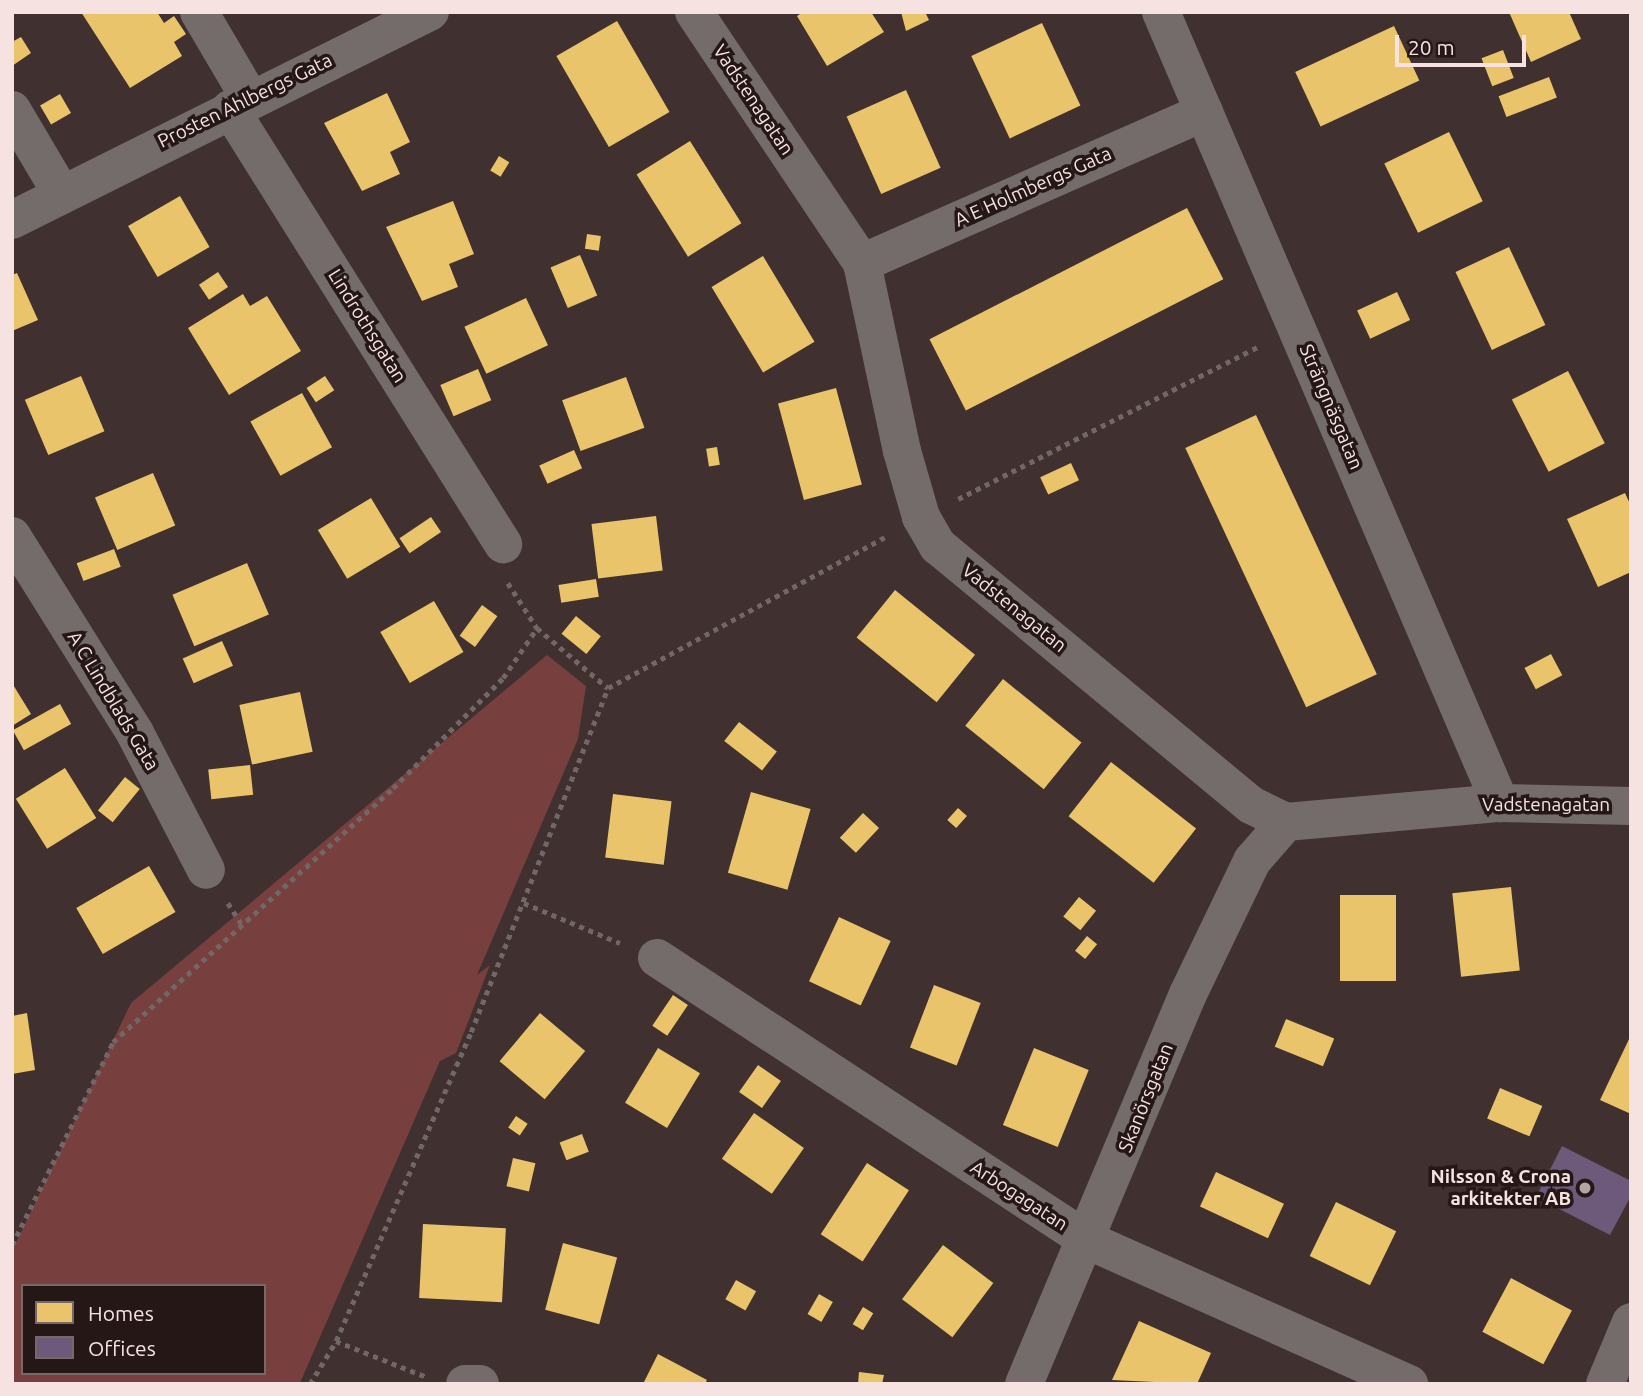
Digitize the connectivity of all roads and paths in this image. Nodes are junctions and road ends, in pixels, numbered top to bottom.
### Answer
1 (199, 12) edge
2 (430, 12) edge
3 (694, 12) edge
4 (1161, 12) edge
5 (239, 103) junction
6 (12, 110) edge
7 (1204, 112) junction
8 (61, 193) junction
9 (12, 220) edge
10 (862, 263) junction
11 (1297, 326) junction
12 (922, 517) junction
13 (12, 536) edge
14 (503, 544) dead end
15 (522, 611) dead end
16 (537, 628) junction
17 (608, 688) junction
18 (1500, 803) junction
19 (1631, 806) edge
20 (1286, 822) junction
21 (206, 870) dead end
22 (524, 902) junction
23 (657, 958) joint
24 (13, 1238) edge
25 (1087, 1240) junction
26 (12, 1245) edge
27 (1631, 1322) edge
28 (336, 1341) junction
29 (449, 1381) edge
30 (310, 1384) edge
31 (480, 1384) edge
32 (1024, 1384) edge
33 (1409, 1384) edge
34 (1605, 1384) edge

1 - 5 street, Lindrothsgatan
2 - 5 street, Prosten Ahlbergs Gata
3 - 10 street, Vadstenagatan
4 - 7 street, Strängnäsgatan
5 - 8 street, Prosten Ahlbergs Gata
5 - 14 street, Lindrothsgatan
6 - 8 street
7 - 10 street, A E Holmbergs Gata
7 - 11 street, Strängnäsgatan
8 - 9 street, Prosten Ahlbergs Gata
10 - 12 street, Vadstenagatan
11 - 12 path
11 - 18 street, Strängnäsgatan
12 - 17 path
12 - 20 street, Vadstenagatan
13 - 21 street, A C Lindblads Gata
15 - 16 path
16 - 17 path
16 - 24 path
17 - 22 path
18 - 19 street, Vadstenagatan
18 - 20 street, Vadstenagatan
20 - 25 street, Skanörsgatan
22 - 23 path
22 - 28 path
23 - 25 street, Arbogagatan
24 - 26 path
25 - 32 street, Skanörsgatan
25 - 33 street, Arbogagatan
27 - 34 street
28 - 29 path
28 - 30 path
29 - 31 street

